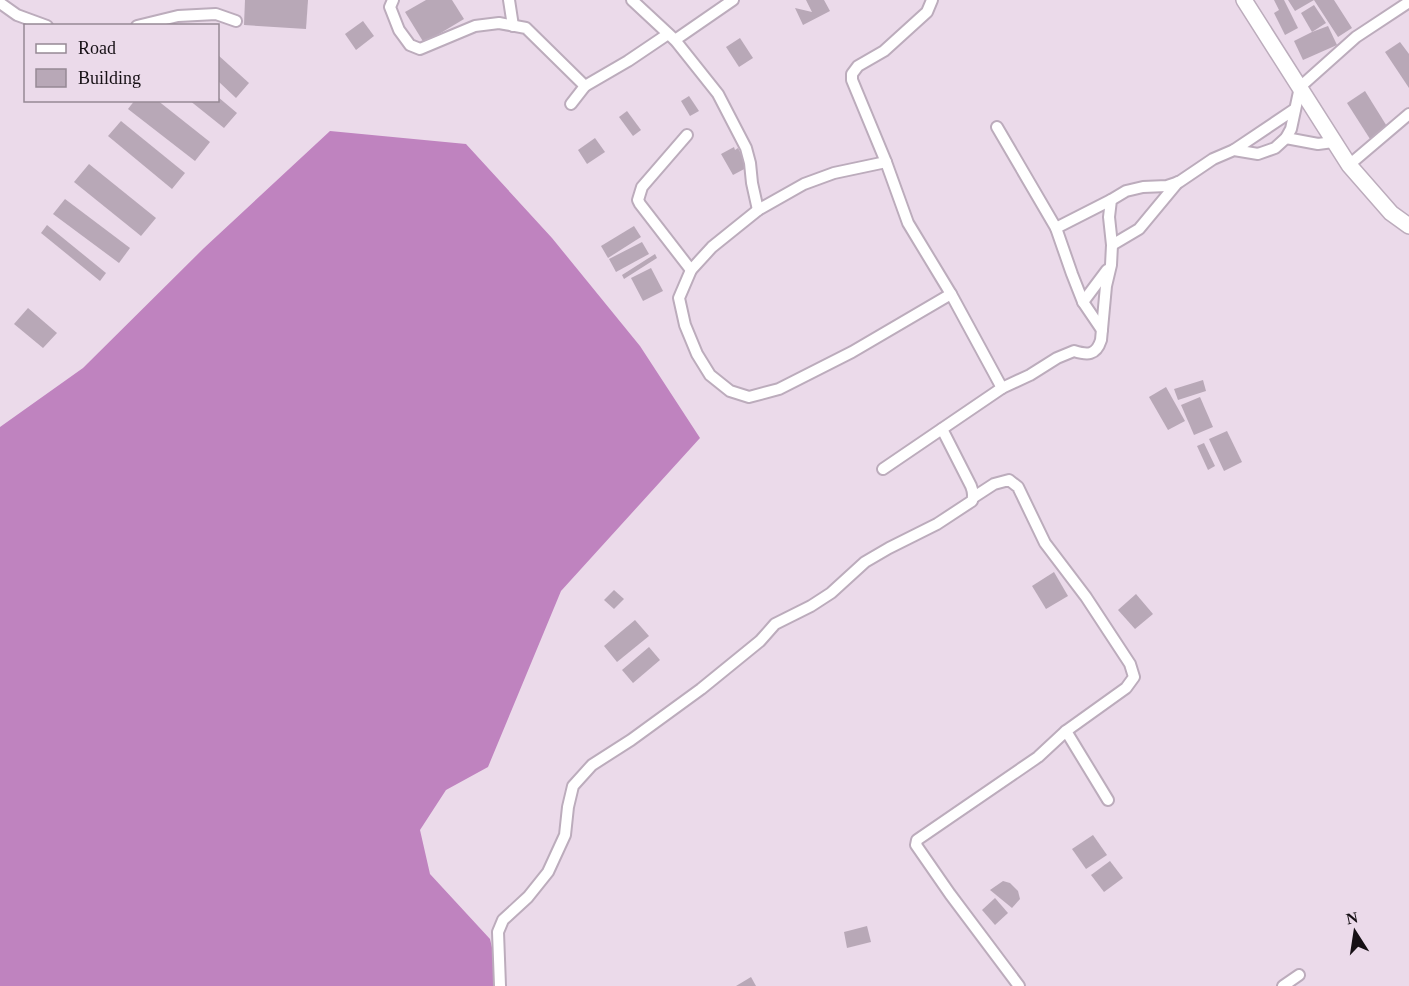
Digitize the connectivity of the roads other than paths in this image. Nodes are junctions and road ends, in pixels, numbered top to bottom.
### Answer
1 (393, 0) edge
2 (509, 0) edge
3 (632, 0) edge
4 (733, 0) edge
5 (932, 0) edge
6 (1244, 0) edge
7 (1409, 2) edge
8 (0, 3) edge
9 (236, 21) dead end
10 (42, 24) edge
11 (145, 24) edge
12 (513, 26) junction
13 (671, 37) junction
14 (585, 86) junction
15 (1300, 87) junction
16 (571, 104) dead end
17 (1295, 109) junction
18 (1409, 114) edge
19 (998, 127) dead end
20 (687, 135) dead end
21 (1286, 138) junction
22 (1334, 142) junction
23 (1234, 150) junction
24 (886, 162) junction
25 (1349, 165) junction
26 (1179, 182) junction
27 (1111, 201) junction
28 (758, 210) junction
29 (1409, 226) edge
30 (1056, 228) junction
31 (1112, 245) junction
32 (1111, 265) junction
33 (691, 270) junction
34 (951, 294) junction
35 (1083, 302) junction
36 (1102, 330) junction
37 (1002, 388) junction
38 (942, 429) junction
39 (883, 469) dead end
40 (974, 497) junction
41 (1066, 731) junction
42 (1108, 800) dead end
43 (1299, 975) dead end
44 (500, 986) edge
45 (1019, 986) edge
46 (1283, 986) edge

1 - 12 street
2 - 12 street
3 - 13 street
4 - 13 street
5 - 24 street
6 - 15 street
7 - 15 street
8 - 10 street
9 - 11 street
12 - 14 street
13 - 14 street
13 - 28 street
14 - 16 street
15 - 17 street
15 - 22 street
17 - 21 street
17 - 23 street
18 - 25 street
19 - 30 street
20 - 33 street
21 - 22 street
21 - 23 street
22 - 25 street
23 - 26 street
24 - 28 street
24 - 34 street
25 - 29 street
26 - 27 street
26 - 31 street
27 - 30 street
27 - 31 street
28 - 33 street
30 - 35 street
31 - 32 street
32 - 35 street
32 - 36 street
33 - 34 street
34 - 37 street
35 - 36 street
36 - 37 street
37 - 38 street
38 - 39 street
38 - 40 street
40 - 41 street
40 - 44 street
41 - 42 street
41 - 45 street
43 - 46 street

